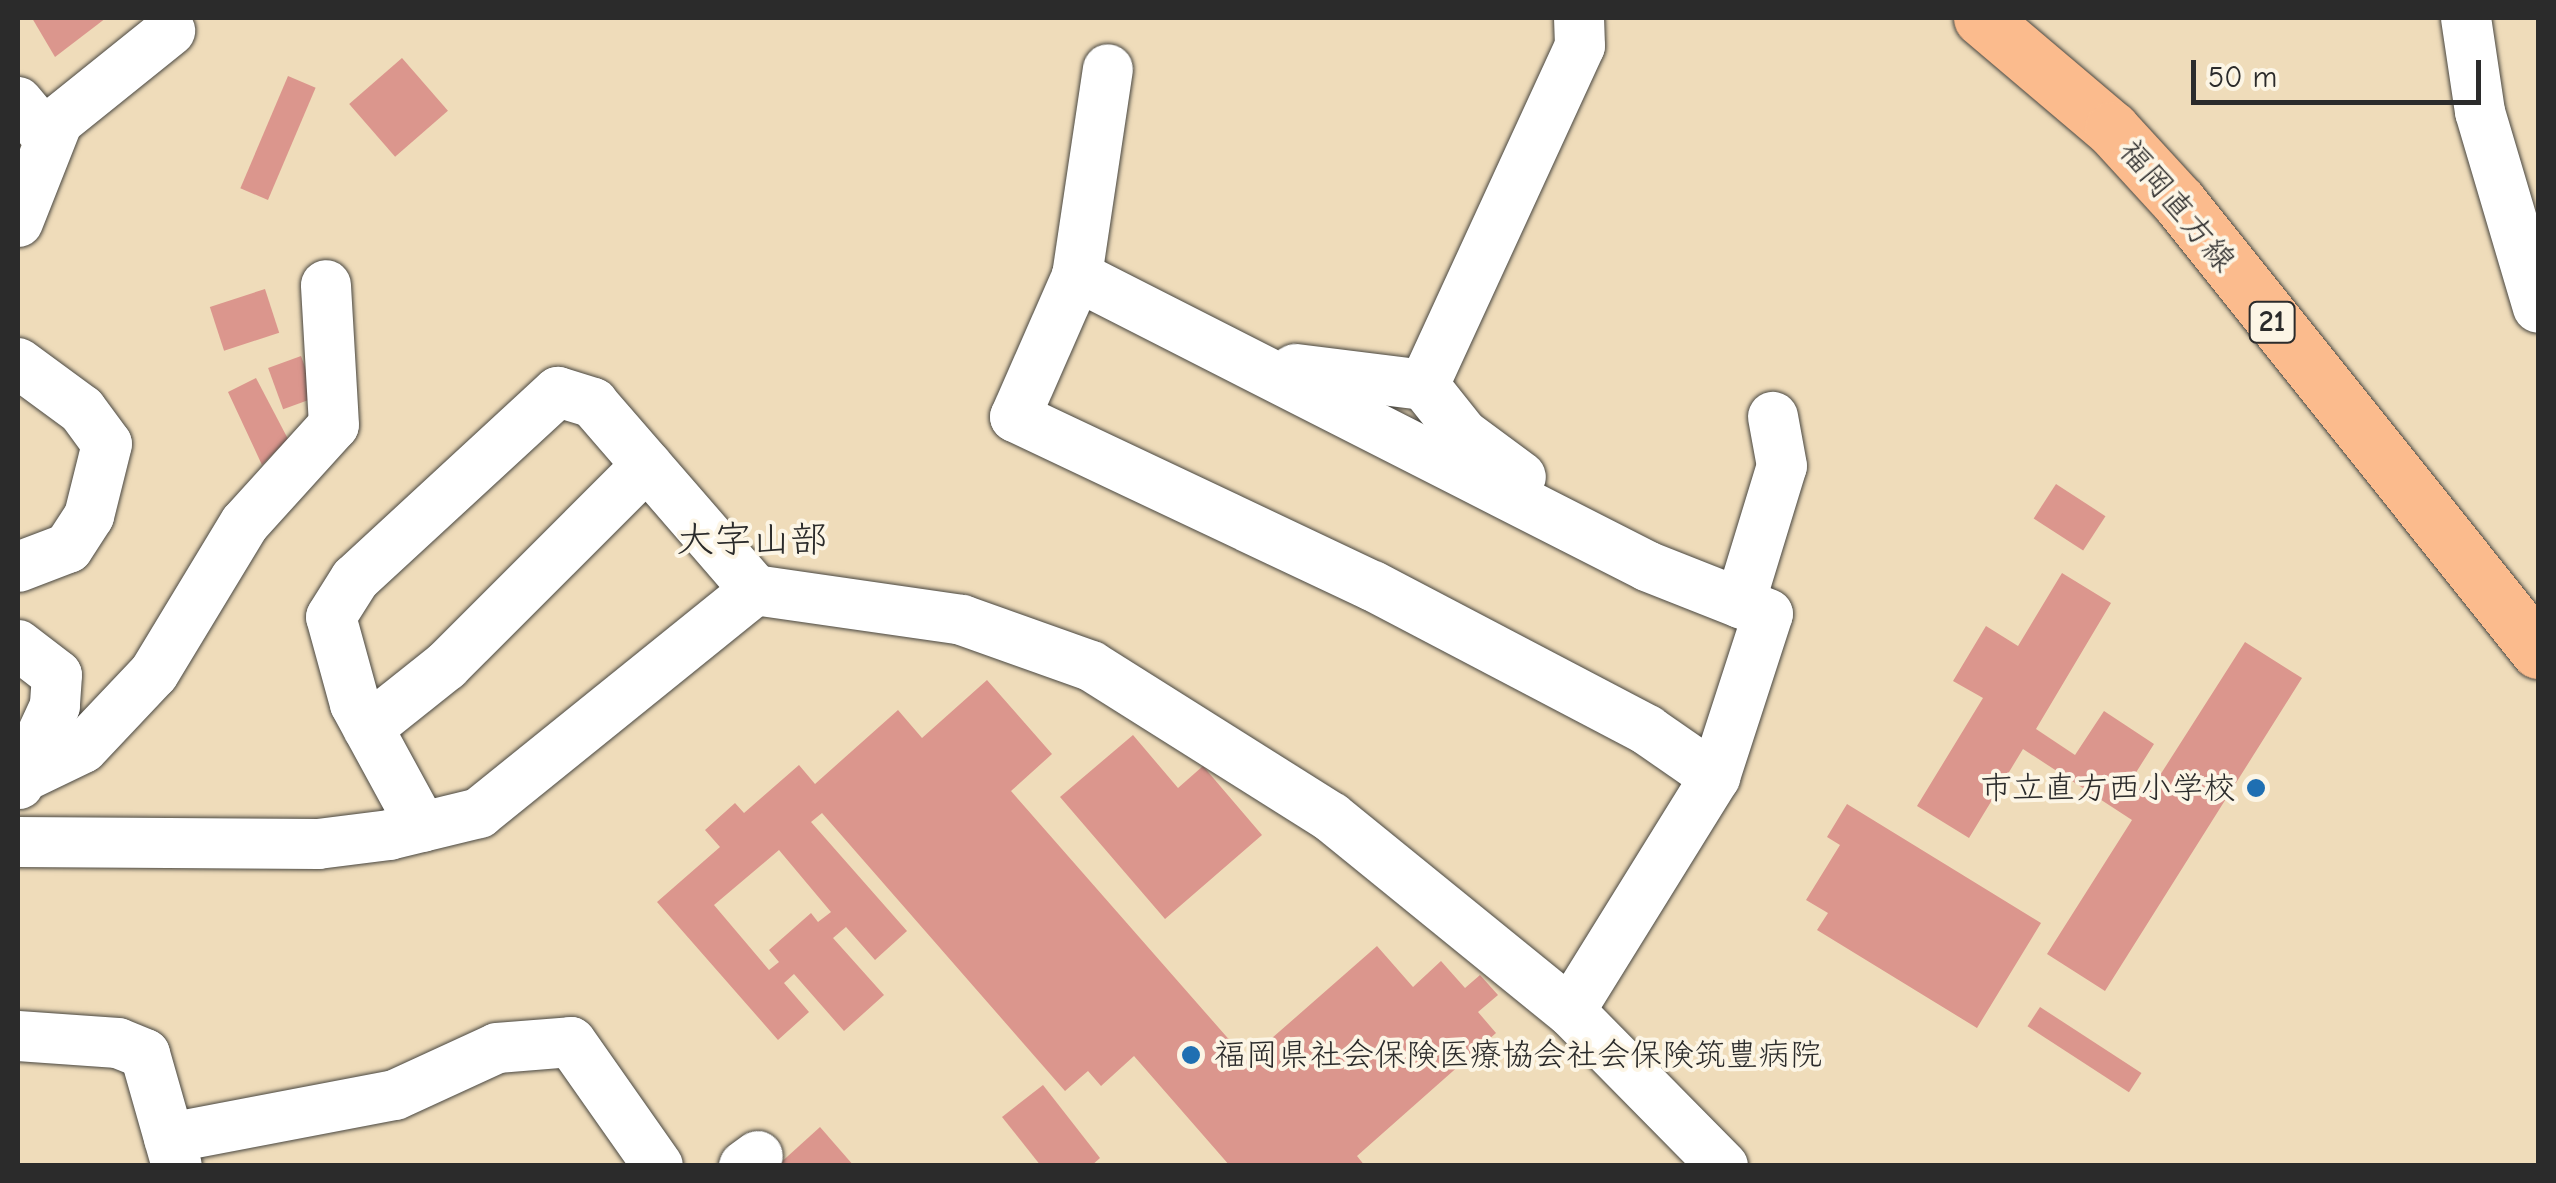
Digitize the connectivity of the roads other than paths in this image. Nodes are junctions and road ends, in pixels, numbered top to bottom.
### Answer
1 (1579, 18) edge
2 (1981, 18) edge
3 (2466, 18) edge
4 (170, 30) dead end
5 (1108, 69) dead end
6 (33, 120) edge
7 (18, 222) edge
8 (2529, 230) edge
9 (1077, 276) junction
10 (326, 286) dead end
11 (2538, 308) edge
12 (1204, 341) junction
13 (18, 364) edge
14 (1424, 384) junction
15 (1773, 418) dead end
16 (647, 466) junction
17 (1562, 524) junction
18 (18, 567) edge
19 (755, 590) junction
20 (1740, 603) junction
21 (18, 645) edge
22 (2538, 651) edge
23 (368, 728) junction
24 (1714, 777) junction
25 (21, 781) edge
26 (422, 828) junction
27 (18, 842) edge
28 (1570, 1011) junction
29 (18, 1036) edge
30 (173, 1152) edge
31 (658, 1166) edge
32 (1723, 1166) edge

1 - 14 street
2 - 22 main road, 福岡直方線 / 21
3 - 8 street
4 - 6 street
5 - 9 street
6 - 7 street
8 - 11 street
9 - 12 street
9 - 24 street
10 - 25 street
12 - 14 street
12 - 17 street
13 - 18 street
14 - 17 street
15 - 20 street
16 - 19 street
16 - 23 street
16 - 23 street
17 - 20 street
19 - 26 street
19 - 28 street
20 - 24 street
21 - 25 street
23 - 26 street
24 - 28 street
26 - 27 street
28 - 32 street
29 - 30 street
30 - 31 street

